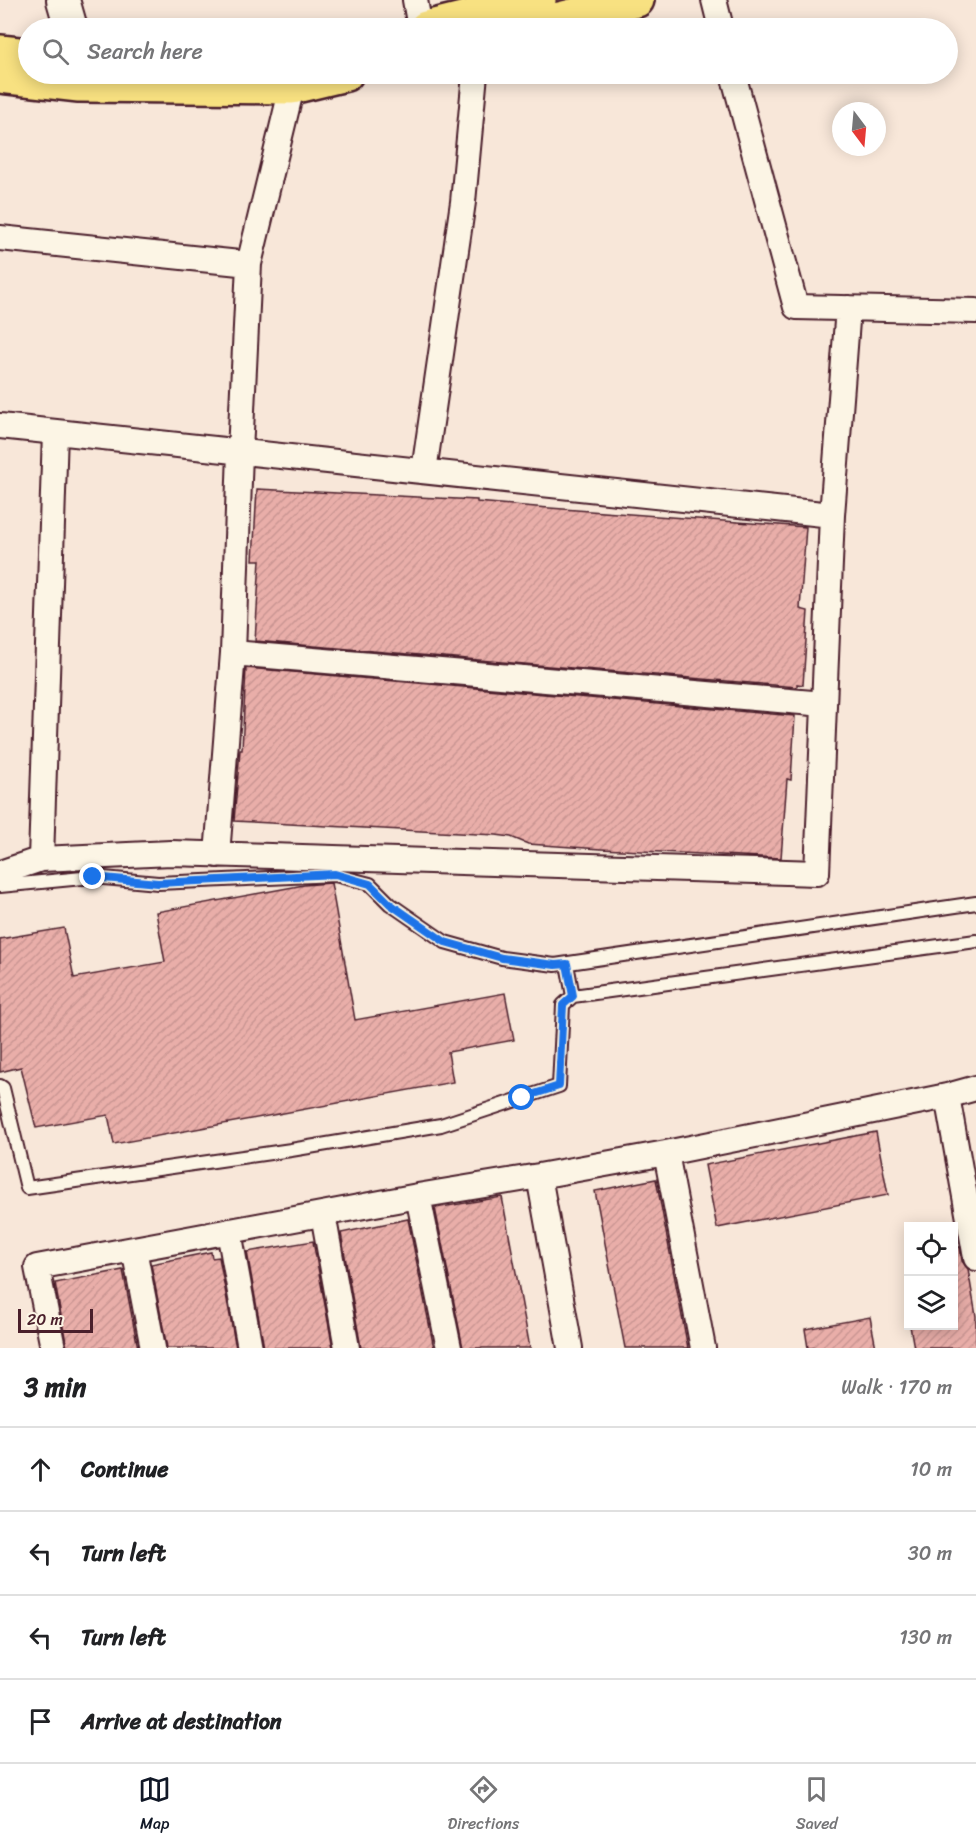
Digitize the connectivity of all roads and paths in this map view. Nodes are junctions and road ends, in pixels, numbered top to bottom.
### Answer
1 (63, 0) edge
2 (415, 0) edge
3 (539, 0) edge
4 (637, 0) edge
5 (714, 0) edge
6 (68, 18) edge
7 (418, 18) edge
8 (466, 18) edge
9 (564, 18) edge
10 (718, 18) edge
11 (0, 52) edge
12 (18, 55) edge
13 (0, 76) edge
14 (18, 78) edge
15 (70, 84) edge
16 (121, 84) edge
17 (290, 84) edge
18 (474, 84) edge
19 (736, 84) edge
20 (0, 238) edge
21 (249, 264) junction
22 (848, 308) junction
23 (976, 311) edge
24 (0, 426) edge
25 (55, 432) junction
26 (240, 452) junction
27 (424, 471) junction
28 (832, 515) junction
29 (233, 653) junction
30 (824, 704) junction
31 (217, 855) junction
32 (41, 859) junction
33 (0, 873) edge
34 (0, 886) edge
35 (976, 903) edge
36 (976, 942) edge
37 (567, 964) junction
38 (573, 996) junction
39 (0, 1086) edge
40 (976, 1088) edge
41 (947, 1096) junction
42 (666, 1154) junction
43 (539, 1176) junction
44 (418, 1196) junction
45 (323, 1214) junction
46 (229, 1231) junction
47 (134, 1249) junction
48 (976, 1258) edge
49 (52, 1348) edge
50 (153, 1348) edge
51 (250, 1348) edge
52 (347, 1348) edge
53 (449, 1348) edge
54 (570, 1348) edge
55 (703, 1348) edge

1 - 6 street
2 - 7 street
3 - 8 main road
4 - 9 main road
5 - 10 street
11 - 12 main road
13 - 14 main road
15 - 16 main road
17 - 21 street
18 - 27 street
19 - 22 street
20 - 21 street
21 - 26 street
22 - 23 street
22 - 28 street
24 - 25 street
25 - 26 street
25 - 32 street
26 - 27 street
26 - 29 street
27 - 28 street
28 - 30 street
29 - 30 street
29 - 31 street
30 - 31 street
31 - 32 street
32 - 33 street
34 - 37 lane
35 - 37 lane
36 - 38 lane
37 - 38 lane
38 - 39 lane
40 - 41 street
41 - 42 street
41 - 48 street
42 - 43 street
42 - 55 street
43 - 44 street
43 - 54 street
44 - 45 street
44 - 53 street
45 - 46 street
45 - 52 street
46 - 47 street
46 - 51 street
47 - 49 street
47 - 50 street

